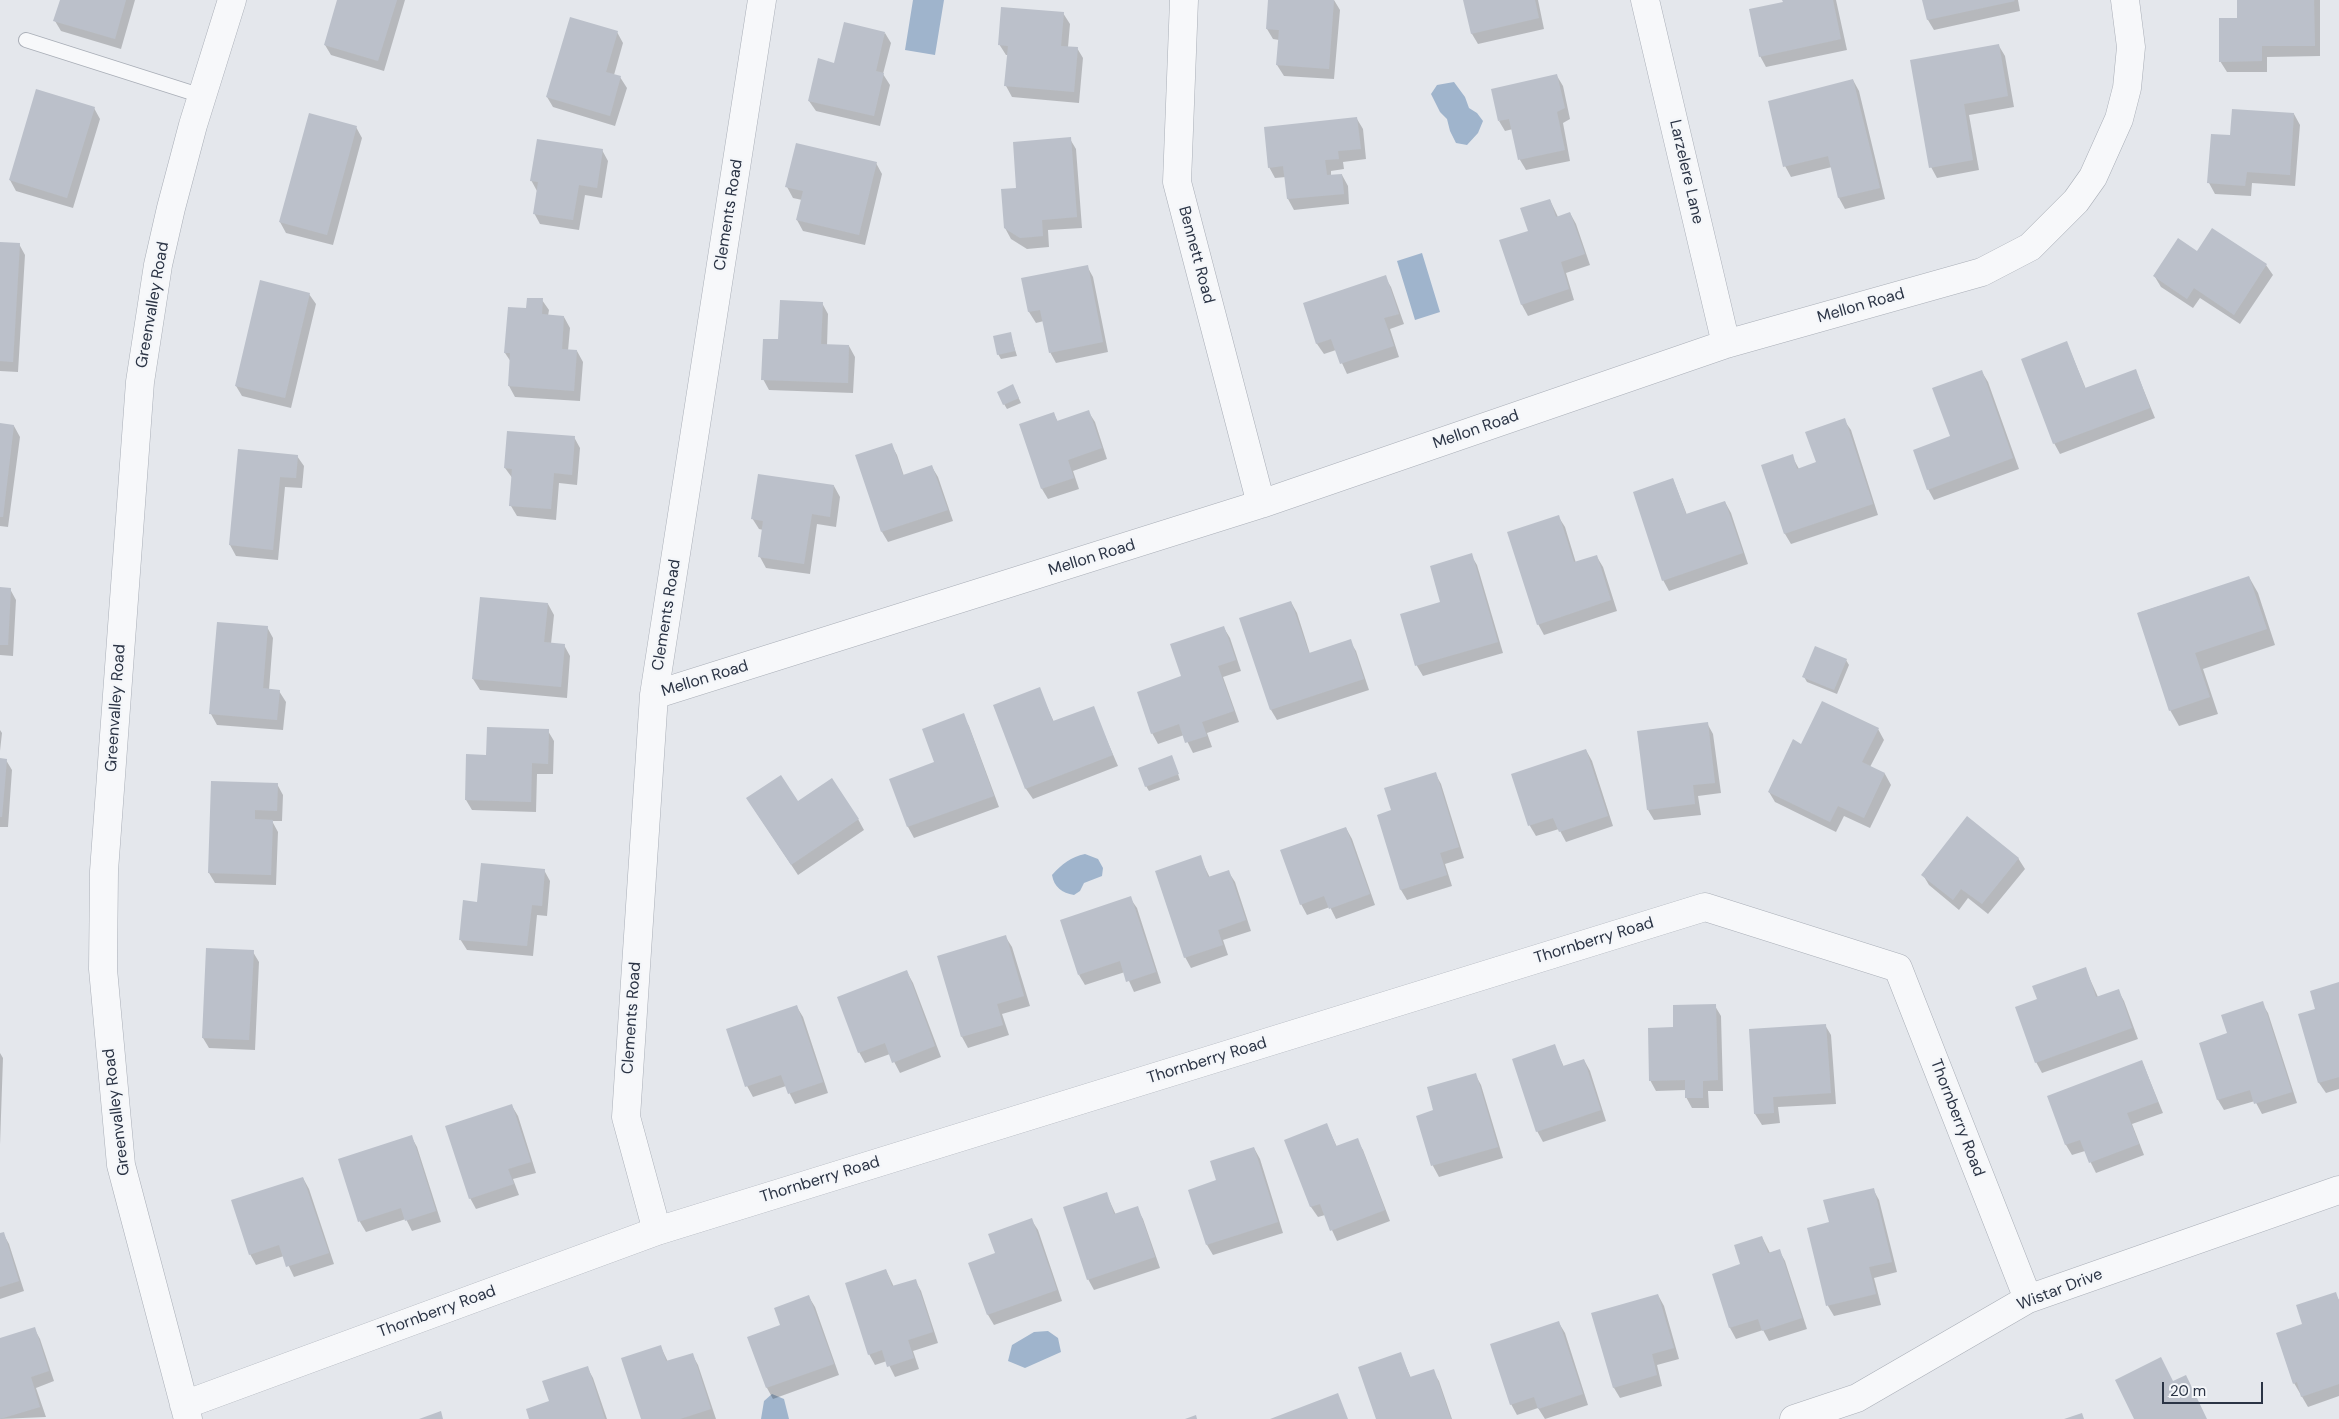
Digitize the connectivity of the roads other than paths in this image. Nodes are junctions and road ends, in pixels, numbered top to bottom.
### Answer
1 (232, 0) edge
2 (762, 0) edge
3 (1184, 0) edge
4 (1645, 0) edge
5 (2125, 0) edge
6 (26, 40) dead end
7 (202, 96) junction
8 (1726, 344) junction
9 (1261, 504) junction
10 (654, 695) junction
11 (2339, 1190) edge
12 (657, 1231) junction
13 (2028, 1299) junction
14 (186, 1412) edge
15 (1794, 1419) edge

1 - 7 street, Greenvalley Road
2 - 10 street, Clements Road
3 - 9 street, Bennett Road
4 - 8 street, Larzelere Lane
5 - 8 street, Mellon Road
6 - 7 lane
7 - 14 street, Greenvalley Road
8 - 9 street, Mellon Road
9 - 10 street, Mellon Road
10 - 12 street, Clements Road
11 - 13 street, Wistar Drive
12 - 13 street, Thornberry Road
12 - 14 street, Thornberry Road
13 - 15 street, Wistar Drive

